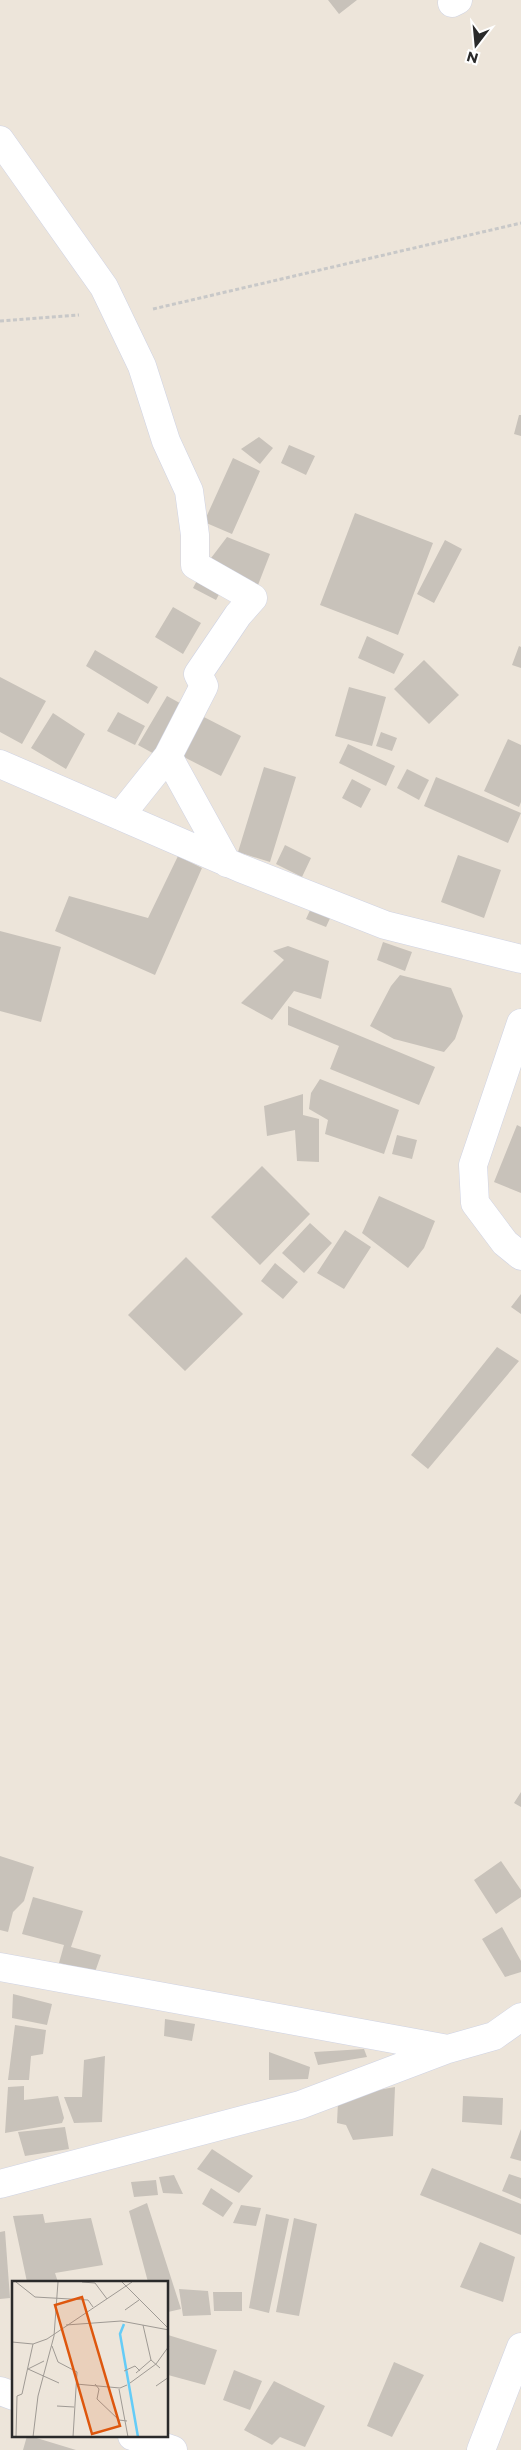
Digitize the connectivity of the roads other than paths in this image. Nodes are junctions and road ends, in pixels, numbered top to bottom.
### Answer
1 (0, 140) edge
2 (168, 756) junction
3 (0, 764) edge
4 (120, 816) junction
5 (227, 863) junction
6 (521, 959) edge
7 (521, 1023) edge
8 (521, 1256) edge
9 (0, 1967) edge
10 (521, 2017) edge
11 (448, 2049) junction
12 (0, 2184) edge
13 (521, 2346) edge
14 (0, 2391) edge
15 (12, 2395) edge
16 (138, 2438) edge
17 (173, 2450) edge
18 (481, 2450) edge

1 - 2 street
2 - 4 street
2 - 5 street
3 - 4 street
4 - 5 street
5 - 6 street
7 - 8 street
9 - 11 street
10 - 11 street
11 - 12 street
13 - 18 street
14 - 15 street
16 - 17 street

